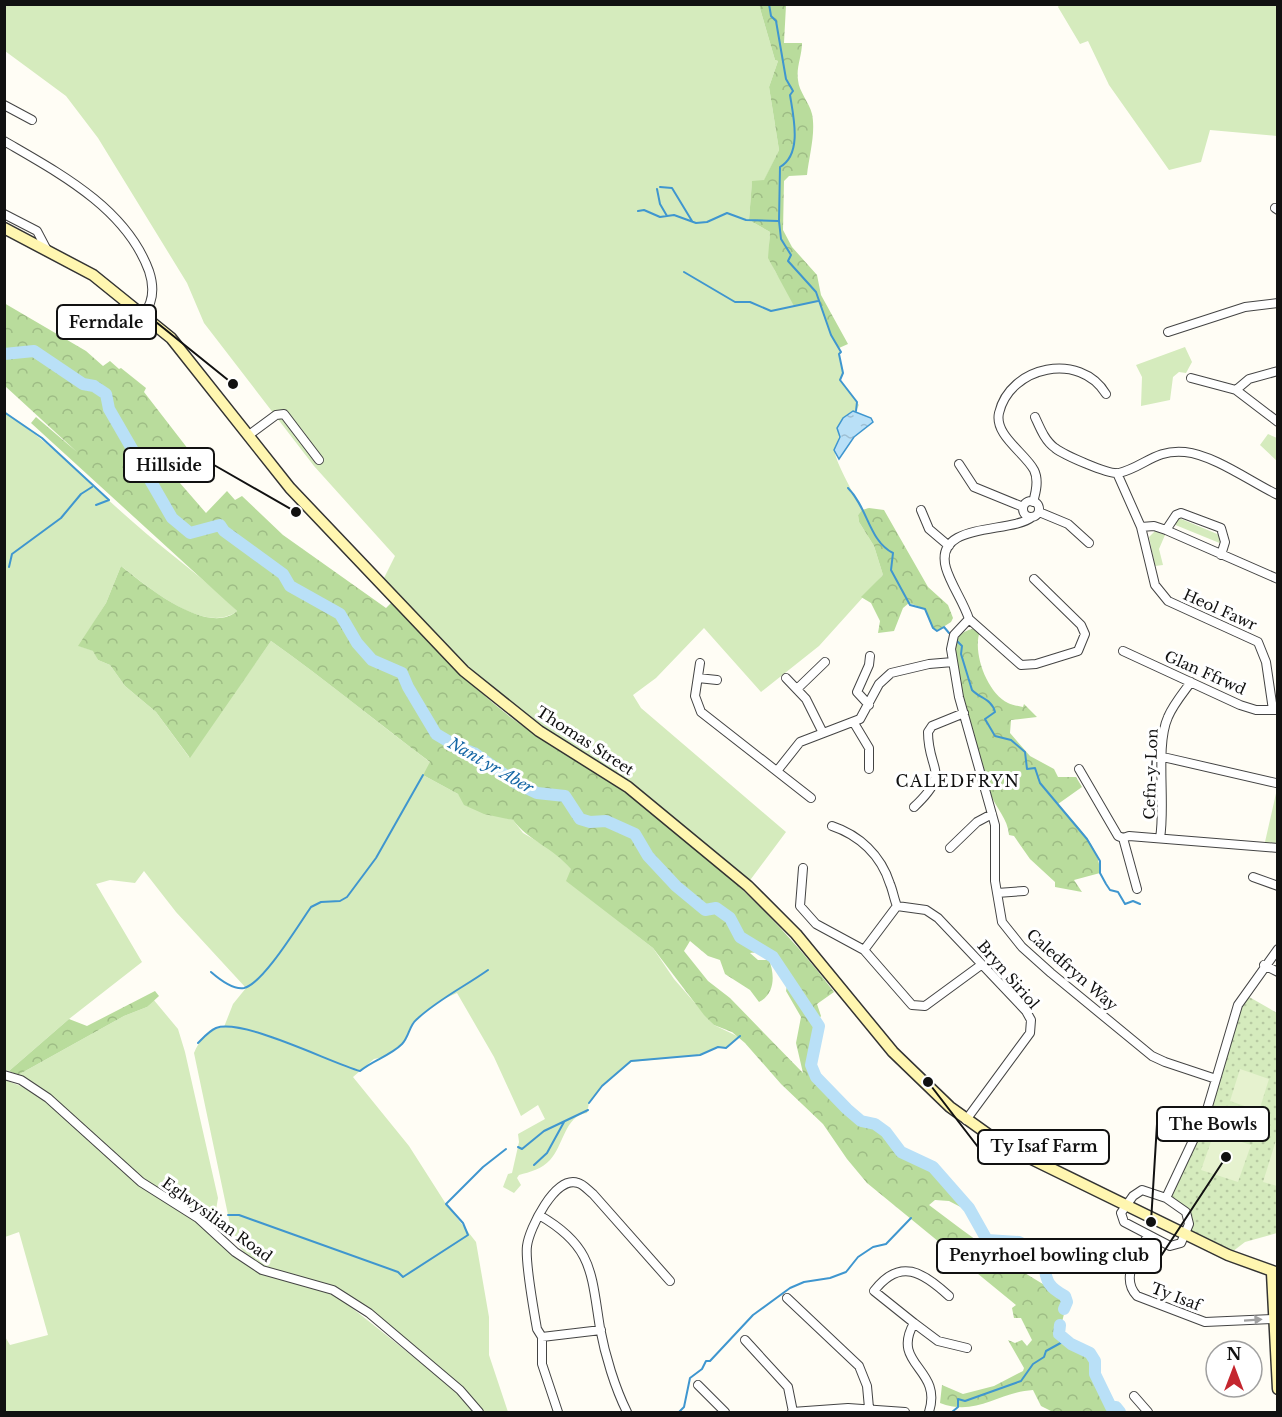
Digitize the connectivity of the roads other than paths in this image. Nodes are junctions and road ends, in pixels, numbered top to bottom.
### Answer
1 (4, 105) edge
2 (32, 120) dead end
3 (4, 141) edge
4 (4, 214) edge
5 (4, 228) edge
6 (48, 251) junction
7 (1278, 303) edge
8 (144, 314) junction
9 (1168, 332) dead end
10 (1278, 371) edge
11 (1191, 378) dead end
12 (1236, 390) junction
13 (1106, 394) dead end
14 (1035, 417) dead end
15 (1278, 422) edge
16 (249, 435) junction
17 (319, 460) dead end
18 (959, 464) dead end
19 (1117, 473) junction
20 (1278, 495) edge
21 (1033, 502) junction
22 (921, 510) dead end
23 (1024, 510) junction
24 (1035, 515) junction
25 (1016, 524) junction
26 (1141, 527) junction
27 (1166, 530) junction
28 (1089, 543) dead end
29 (949, 546) junction
30 (1221, 555) junction
31 (1034, 579) dead end
32 (1278, 579) edge
33 (969, 619) junction
34 (1123, 651) dead end
35 (870, 656) dead end
36 (825, 662) dead end
37 (953, 662) junction
38 (700, 663) dead end
39 (698, 678) junction
40 (786, 678) dead end
41 (717, 680) dead end
42 (1191, 682) junction
43 (797, 690) junction
44 (869, 705) junction
45 (1275, 710) edge
46 (964, 713) junction
47 (854, 723) junction
48 (823, 733) junction
49 (1163, 757) junction
50 (869, 769) dead end
51 (1079, 770) dead end
52 (777, 771) junction
53 (1276, 783) dead end
54 (811, 798) dead end
55 (918, 807) dead end
56 (992, 814) junction
57 (832, 825) dead end
58 (1123, 838) junction
59 (1160, 838) junction
60 (950, 848) dead end
61 (1278, 848) edge
62 (802, 868) dead end
63 (1253, 877) dead end
64 (1278, 886) edge
65 (1137, 889) dead end
66 (1024, 891) dead end
67 (997, 893) junction
68 (897, 906) junction
69 (1278, 949) edge
70 (864, 950) junction
71 (981, 965) junction
72 (1264, 965) junction
73 (1278, 972) edge
74 (4, 1075) edge
75 (1216, 1079) junction
76 (966, 1120) junction
77 (1166, 1198) junction
78 (1126, 1204) junction
79 (539, 1215) junction
80 (1185, 1234) junction
81 (1148, 1235) junction
82 (1275, 1273) edge
83 (670, 1281) dead end
84 (949, 1296) dead end
85 (787, 1298) dead end
86 (1274, 1319) junction
87 (914, 1323) junction
88 (601, 1330) junction
89 (542, 1337) junction
90 (745, 1341) dead end
91 (967, 1348) dead end
92 (698, 1384) dead end
93 (1278, 1389) edge
94 (1134, 1395) dead end
95 (868, 1408) junction
96 (834, 1411) edge
97 (793, 1412) edge
98 (479, 1413) edge
99 (558, 1413) edge
100 (627, 1413) edge
101 (725, 1413) edge
102 (905, 1413) edge
103 (929, 1413) edge
104 (1148, 1413) edge

1 - 2 street
3 - 8 street
4 - 6 street
5 - 6 main road, Thomas Street
6 - 8 main road, Thomas Street
7 - 9 street
8 - 16 main road, Thomas Street
10 - 12 street
11 - 12 street
12 - 15 street
13 - 21 street
14 - 19 street
16 - 17 street
16 - 76 main road, Thomas Street
18 - 23 street
19 - 20 street
19 - 26 street, Heol Fawr
21 - 23 street
21 - 24 street
22 - 29 street
23 - 24 street
23 - 25 street
24 - 25 street
24 - 28 street
25 - 29 street
26 - 27 street
26 - 45 street, Heol Fawr
27 - 30 street
27 - 30 street
29 - 33 street
30 - 32 street
31 - 33 street
33 - 37 street, Caledfryn Way
34 - 42 street, Glan Ffrwd
35 - 44 street
36 - 43 street
37 - 44 street
37 - 46 street, Caledfryn Way
38 - 39 street
39 - 41 street
39 - 52 street
40 - 43 street
42 - 45 street, Glan Ffrwd
42 - 49 street, Cefn-y-Lon
43 - 48 street
44 - 47 street
46 - 55 street
46 - 56 street, Caledfryn Way
47 - 48 street
47 - 50 street
48 - 52 street
49 - 53 street
49 - 59 street, Cefn-y-Lon
51 - 58 street
52 - 54 street
56 - 60 street
56 - 67 street, Caledfryn Way
57 - 68 street
58 - 59 street
58 - 65 street
59 - 61 street
62 - 70 street
63 - 64 street
66 - 67 street
67 - 75 street, Caledfryn Way
68 - 70 street
68 - 71 street, Bryn Siriol
69 - 72 street
70 - 71 street
71 - 76 street, Bryn Siriol
72 - 73 street
72 - 75 street
74 - 98 street, Eglwysilian Road
75 - 77 street
76 - 78 main road, Thomas Street
77 - 78 street
77 - 80 street
78 - 80 main road, Thomas Street
78 - 81 street
79 - 83 street
79 - 88 street
79 - 89 street
80 - 81 street
80 - 82 main road, Thomas Street
81 -> 86 street, Ty Isaf
82 - 86 main road
84 - 87 street
85 - 95 street
86 - 93 main road
87 - 91 street
87 - 103 street
88 - 89 street
88 - 100 street
89 - 99 street
90 - 97 street
92 - 101 street
94 - 104 street
95 - 96 street
95 - 102 street
96 - 97 street

